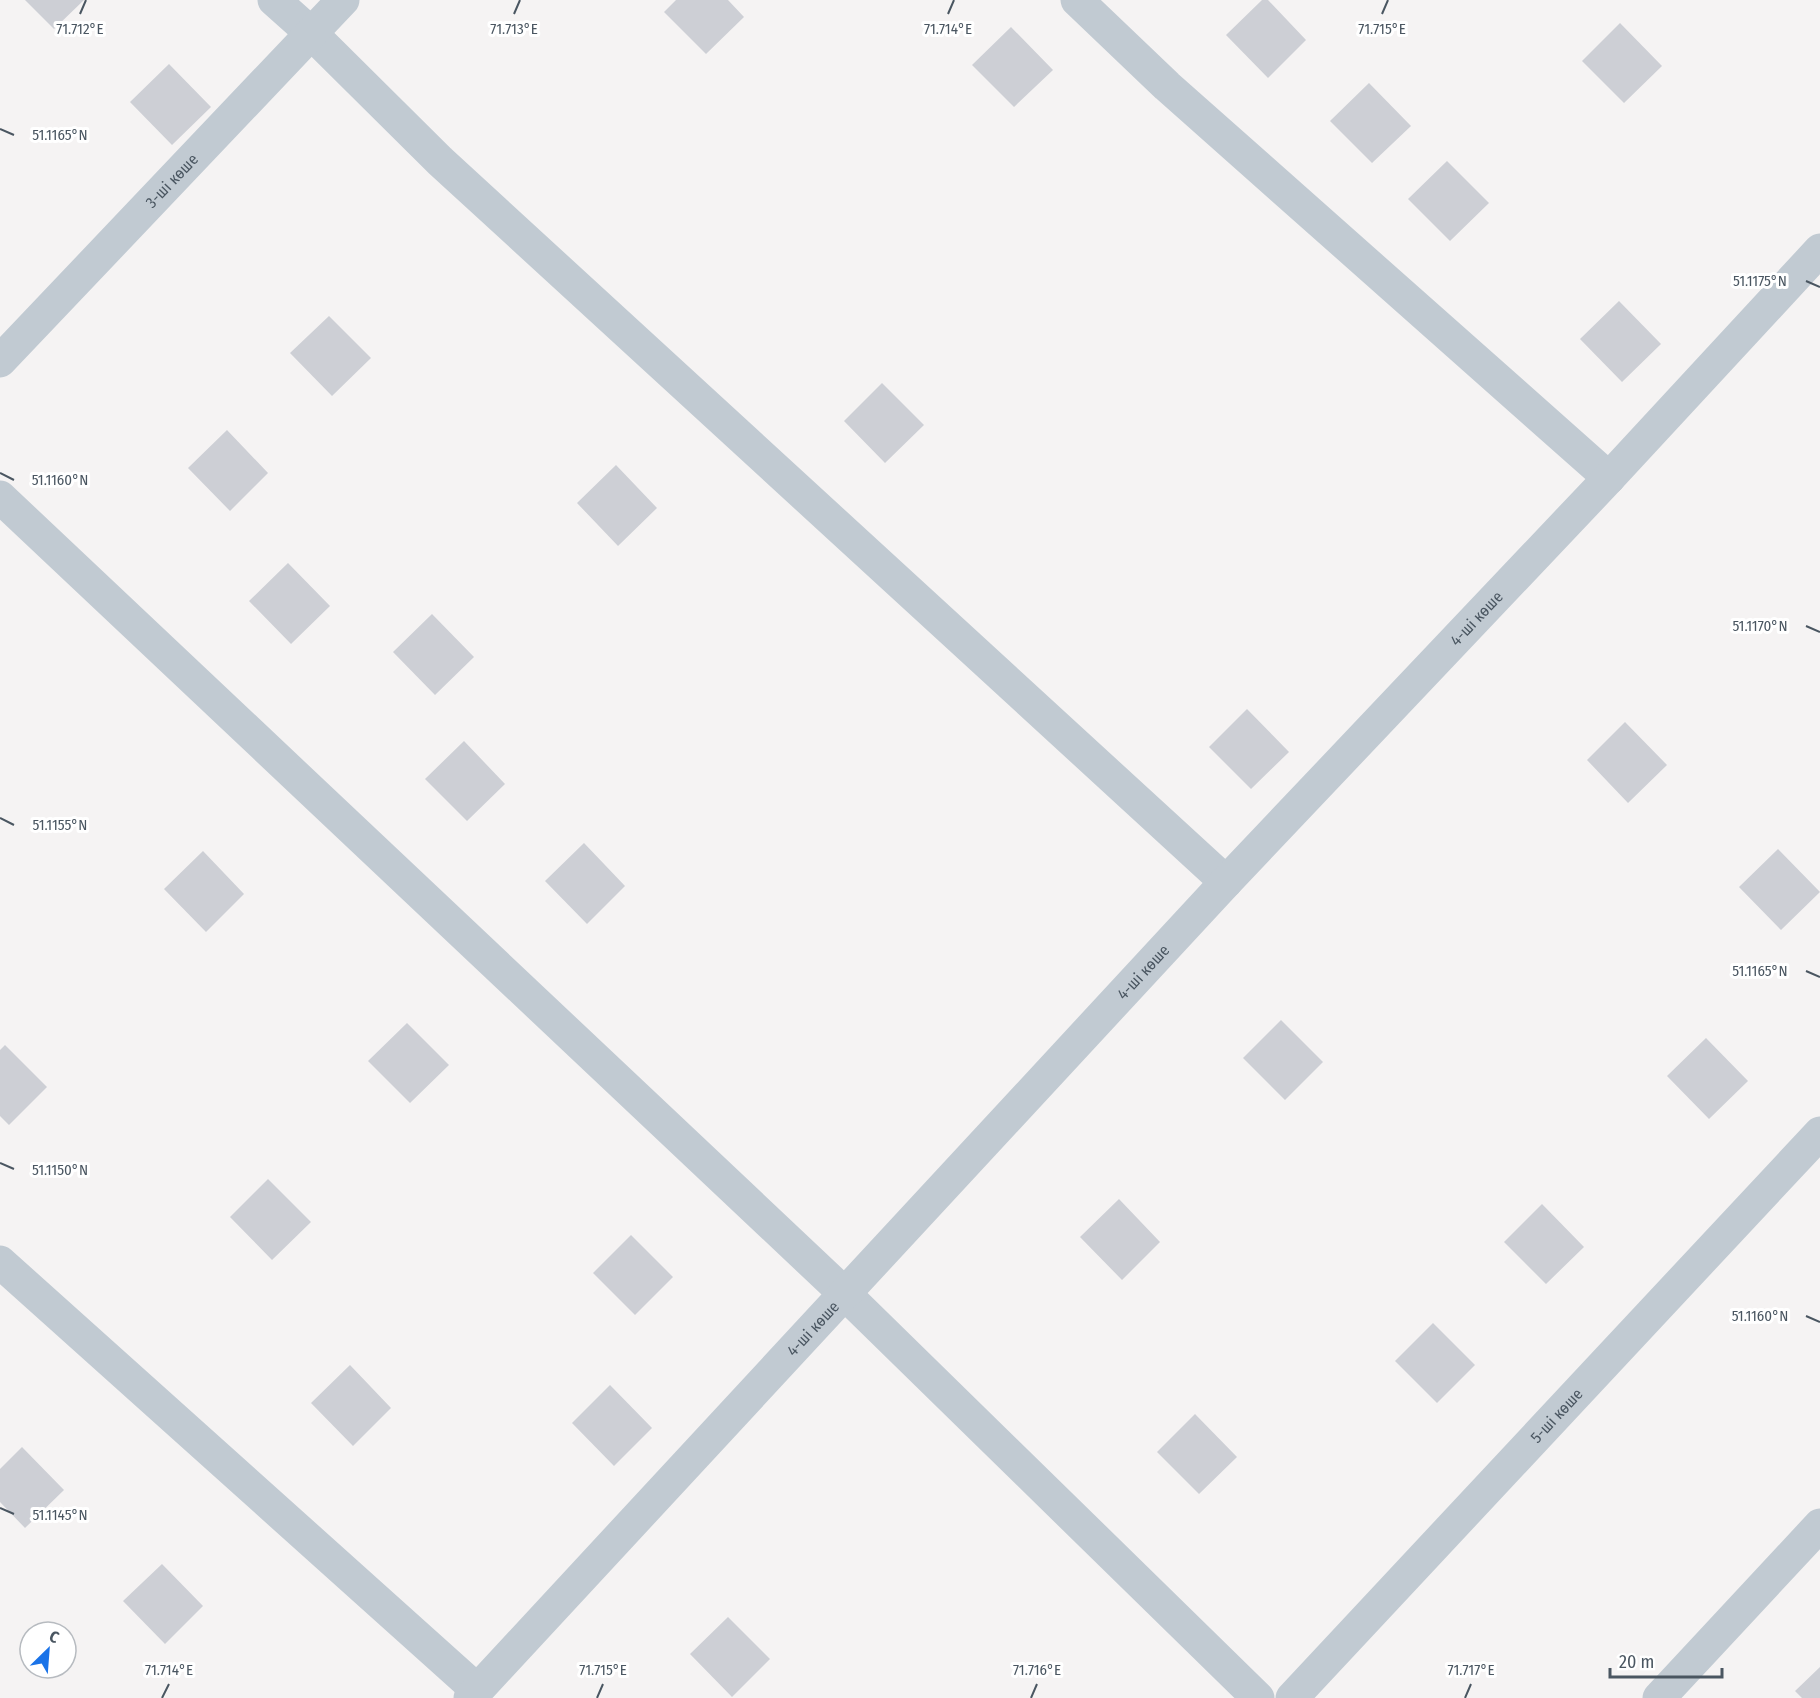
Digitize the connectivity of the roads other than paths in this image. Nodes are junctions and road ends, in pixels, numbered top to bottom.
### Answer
1 (274, 0) edge
2 (343, 0) edge
3 (1077, 0) edge
4 (312, 33) junction
5 (1820, 250) edge
6 (0, 361) edge
7 (1609, 478) junction
8 (0, 497) edge
9 (1226, 882) junction
10 (1820, 1133) edge
11 (0, 1262) edge
12 (844, 1293) junction
13 (1820, 1526) edge
14 (473, 1694) edge
15 (1258, 1698) edge
16 (1292, 1698) edge
17 (1659, 1698) edge

1 - 4 lane
2 - 4 lane, 3-ші көше
3 - 7 lane
4 - 6 lane, 3-ші көше
4 - 9 lane
5 - 7 lane, 4-ші көше
7 - 9 lane, 4-ші көше
8 - 12 lane
9 - 12 lane, 4-ші көше
10 - 16 lane, 5-ші көше
11 - 14 lane
12 - 14 lane, 4-ші көше
12 - 15 lane
13 - 17 lane

